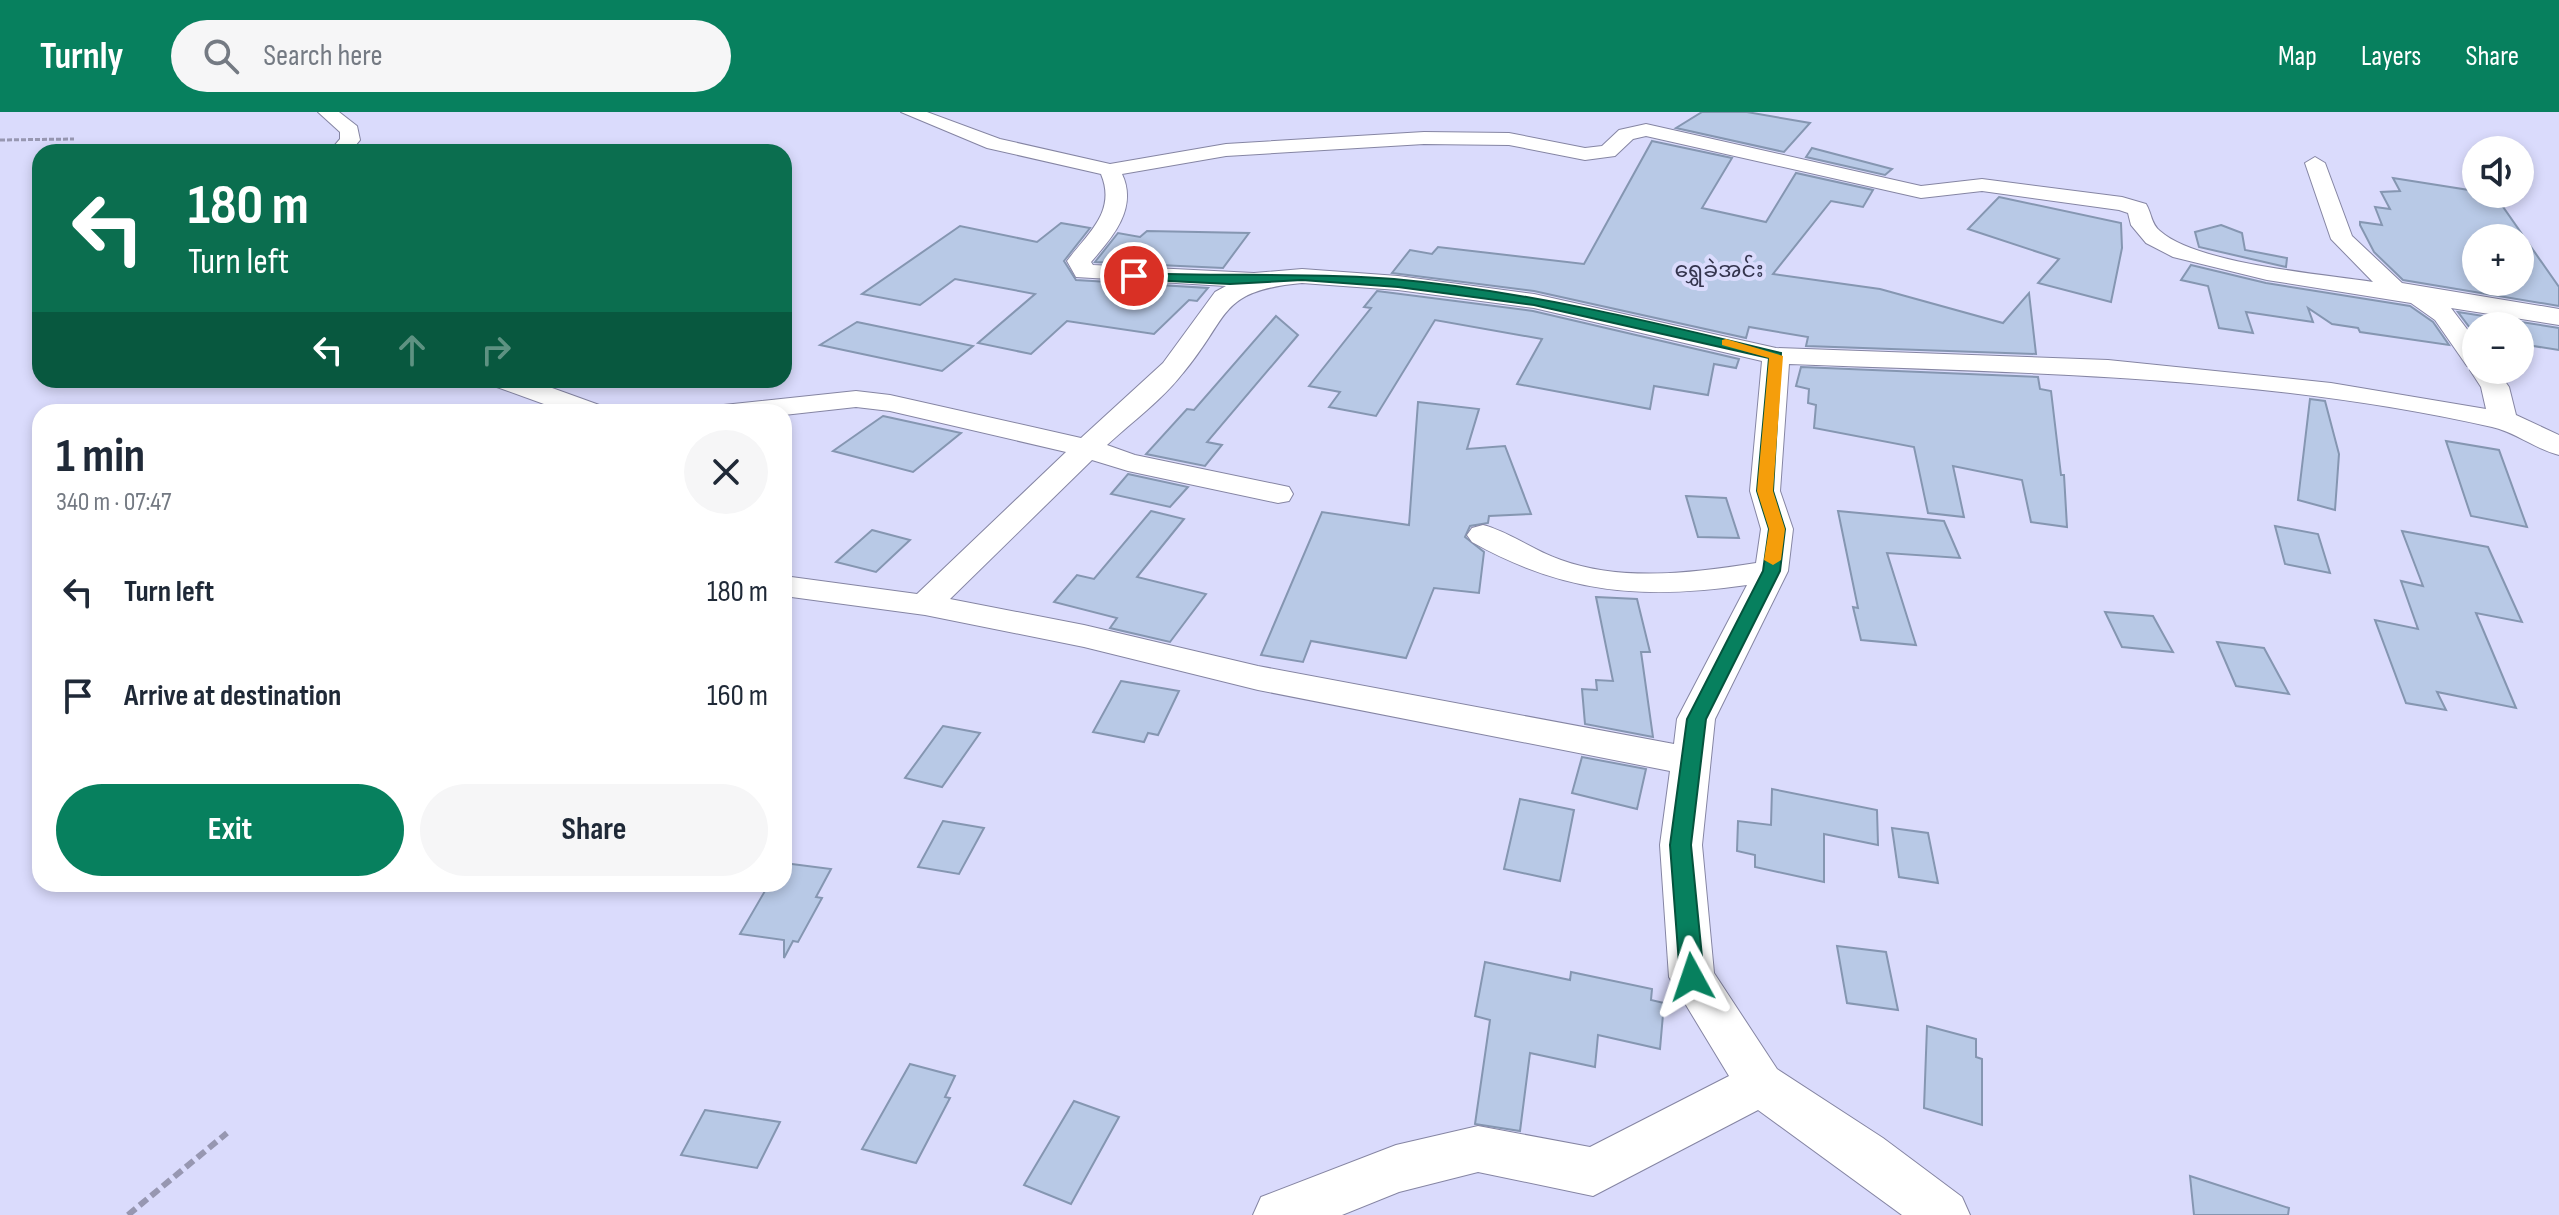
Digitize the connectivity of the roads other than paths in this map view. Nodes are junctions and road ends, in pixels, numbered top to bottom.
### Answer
1 (327, 112) edge
2 (910, 112) edge
3 (346, 144) edge
4 (2315, 163) dead end
5 (1110, 170) junction
6 (1256, 280) junction
7 (2420, 298) junction
8 (2559, 317) edge
9 (2462, 340) edge
10 (1776, 356) junction
11 (2493, 384) edge
12 (526, 388) edge
13 (570, 404) edge
14 (792, 405) edge
15 (2503, 420) junction
16 (2559, 446) edge
17 (1087, 448) junction
18 (1278, 494) dead end
19 (1483, 535) dead end
20 (1771, 571) junction
21 (792, 587) edge
22 (925, 605) junction
23 (1691, 761) junction
24 (1760, 1084) junction
25 (1280, 1215) edge
26 (1943, 1215) edge

1 - 3 street
2 - 5 street
4 - 7 street
5 - 6 street
5 - 7 street
6 - 10 street
6 - 17 street
7 - 8 street
7 - 9 street
10 - 15 street
10 - 20 street
11 - 15 street
12 - 13 street
14 - 17 street
15 - 16 street
17 - 18 street
17 - 22 street
19 - 20 street
20 - 23 street
21 - 22 street
22 - 23 street
23 - 24 street
24 - 25 street
24 - 26 street

